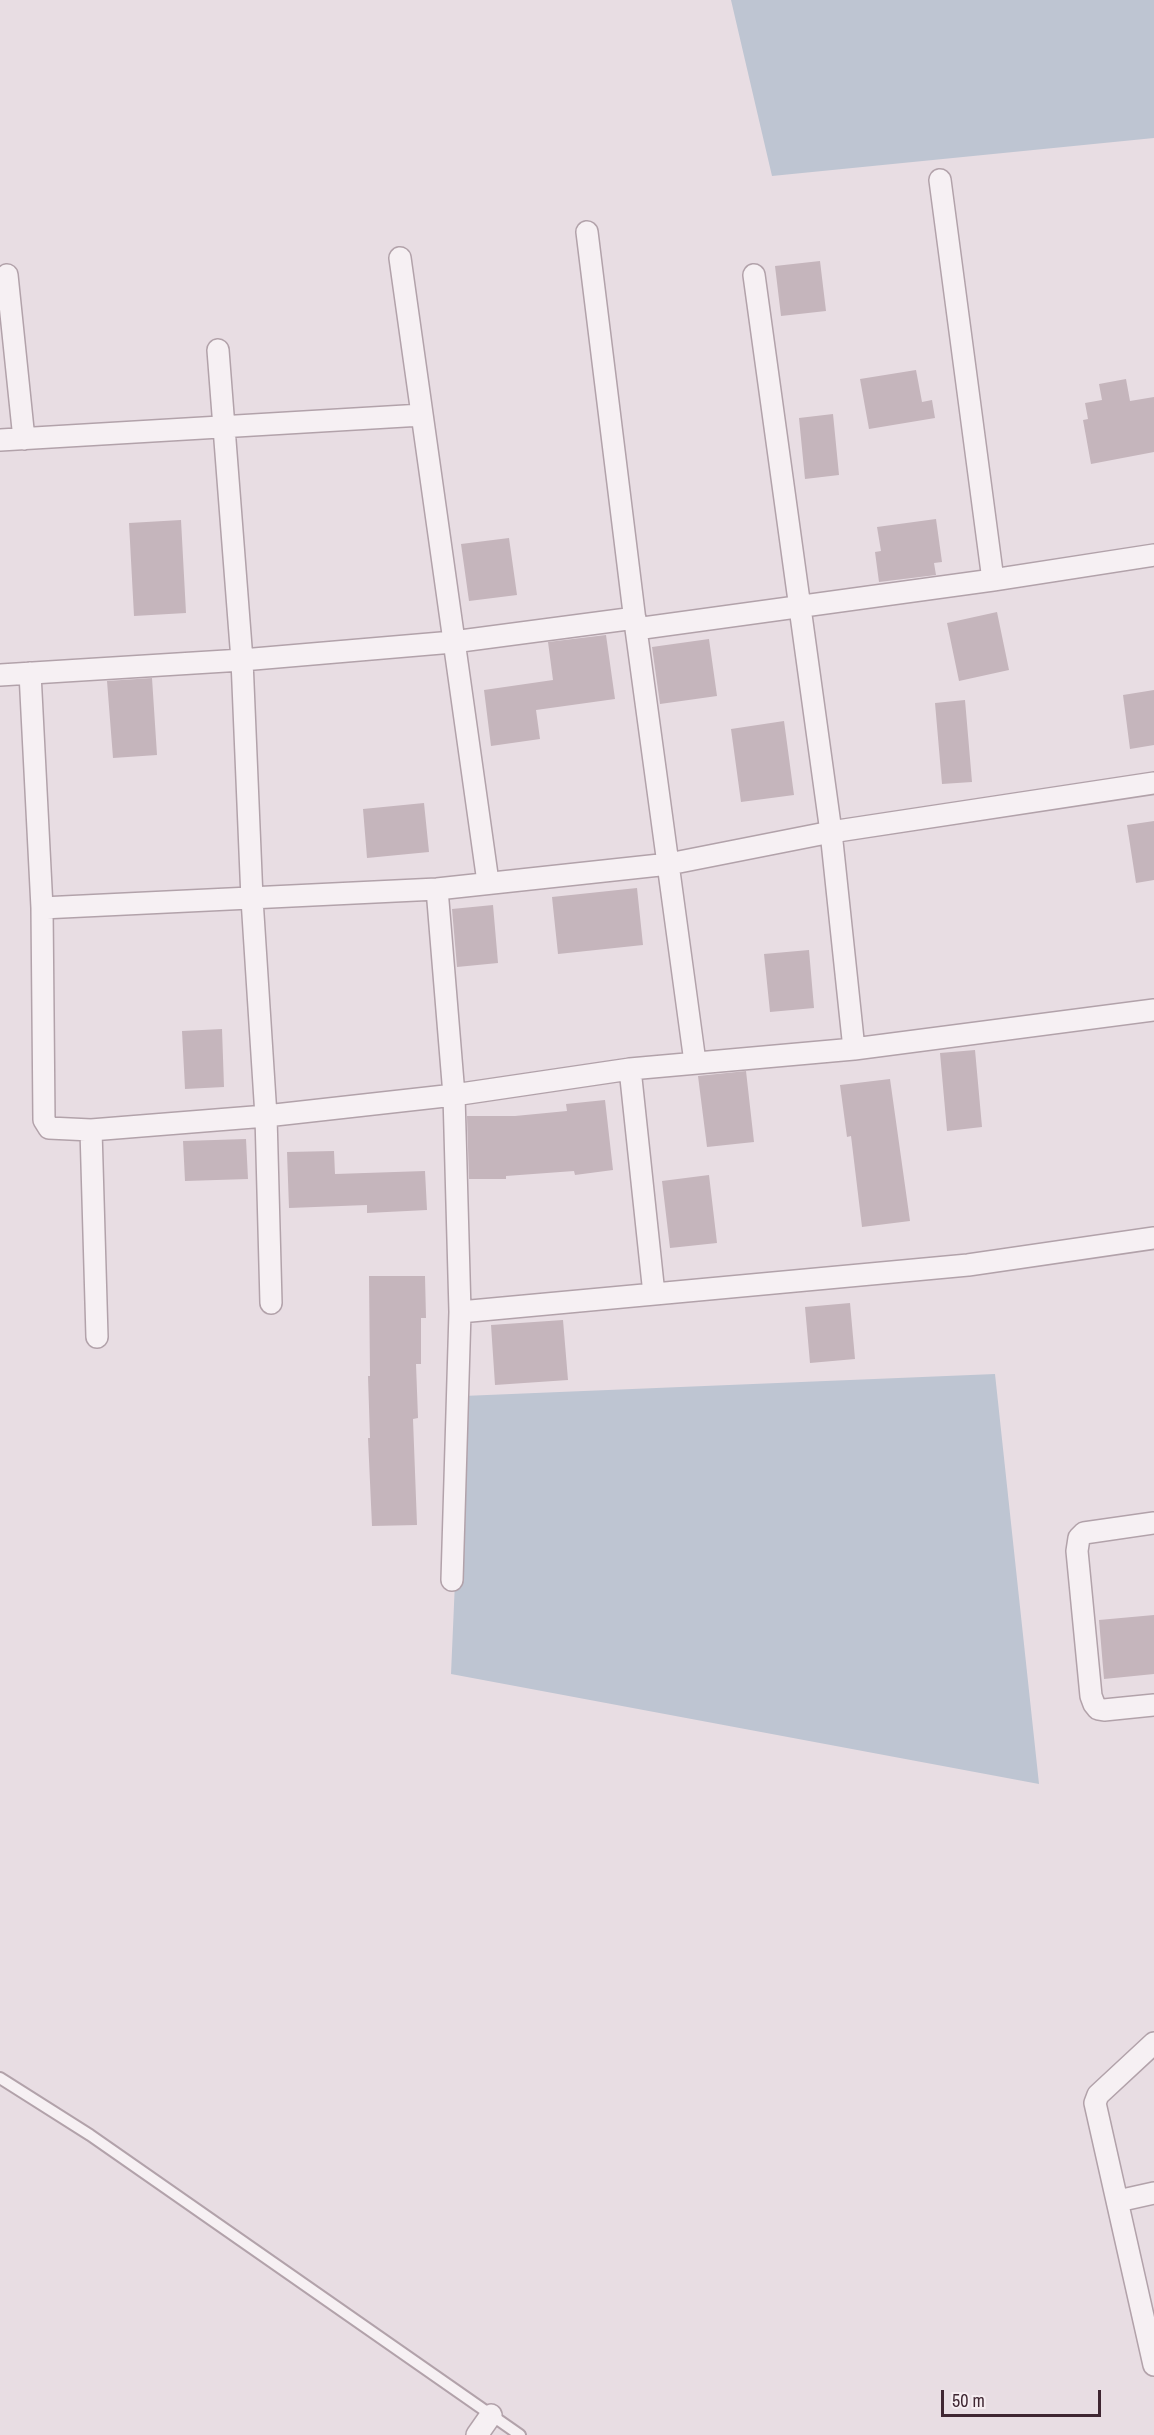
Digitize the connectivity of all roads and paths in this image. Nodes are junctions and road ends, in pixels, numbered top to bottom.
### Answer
1 (940, 180) dead end
2 (587, 232) dead end
3 (400, 258) dead end
4 (7, 275) dead end
5 (754, 275) dead end
6 (218, 350) dead end
7 (422, 415) junction
8 (224, 429) junction
9 (24, 440) junction
10 (0, 441) edge
11 (1154, 555) edge
12 (993, 580) junction
13 (801, 607) junction
14 (635, 623) junction
15 (453, 642) junction
16 (242, 660) junction
17 (30, 673) junction
18 (0, 675) edge
19 (1154, 783) edge
20 (831, 832) junction
21 (669, 864) junction
22 (488, 882) junction
23 (437, 889) junction
24 (252, 899) junction
25 (42, 908) junction
26 (1154, 1010) edge
27 (855, 1049) junction
28 (695, 1062) junction
29 (630, 1069) junction
30 (454, 1095) junction
31 (266, 1116) junction
32 (91, 1130) junction
33 (1154, 1238) edge
34 (654, 1294) junction
35 (271, 1303) dead end
36 (460, 1311) junction
37 (97, 1337) dead end
38 (1154, 1523) edge
39 (452, 1580) dead end
40 (1154, 1705) edge
41 (1154, 2043) edge
42 (0, 2078) edge
43 (1154, 2193) edge
44 (1118, 2201) junction
45 (1154, 2365) edge
46 (490, 2415) junction
47 (477, 2435) edge
48 (519, 2435) edge

1 - 12 street
2 - 14 street
3 - 7 street
4 - 9 street
5 - 13 street
6 - 8 street
7 - 8 street
7 - 15 street
8 - 9 street
8 - 16 street
9 - 10 street
11 - 12 street
12 - 13 street
13 - 14 street
13 - 20 street
14 - 15 street
14 - 21 street
15 - 16 street
15 - 22 street
16 - 17 street
16 - 24 street
17 - 18 street
17 - 25 street
19 - 20 street
20 - 21 street
20 - 27 street
21 - 22 street
21 - 28 street
22 - 23 street
23 - 24 street
23 - 30 street
24 - 25 street
24 - 31 street
25 - 32 street
26 - 27 street
27 - 28 street
28 - 29 street
29 - 30 street
29 - 34 street
30 - 31 street
30 - 36 street
31 - 32 street
31 - 35 street
32 - 37 street
33 - 34 street
34 - 36 street
36 - 39 street
38 - 40 street
41 - 44 street
42 - 46 lane
43 - 44 street
44 - 45 street
46 - 47 street
46 - 48 lane

